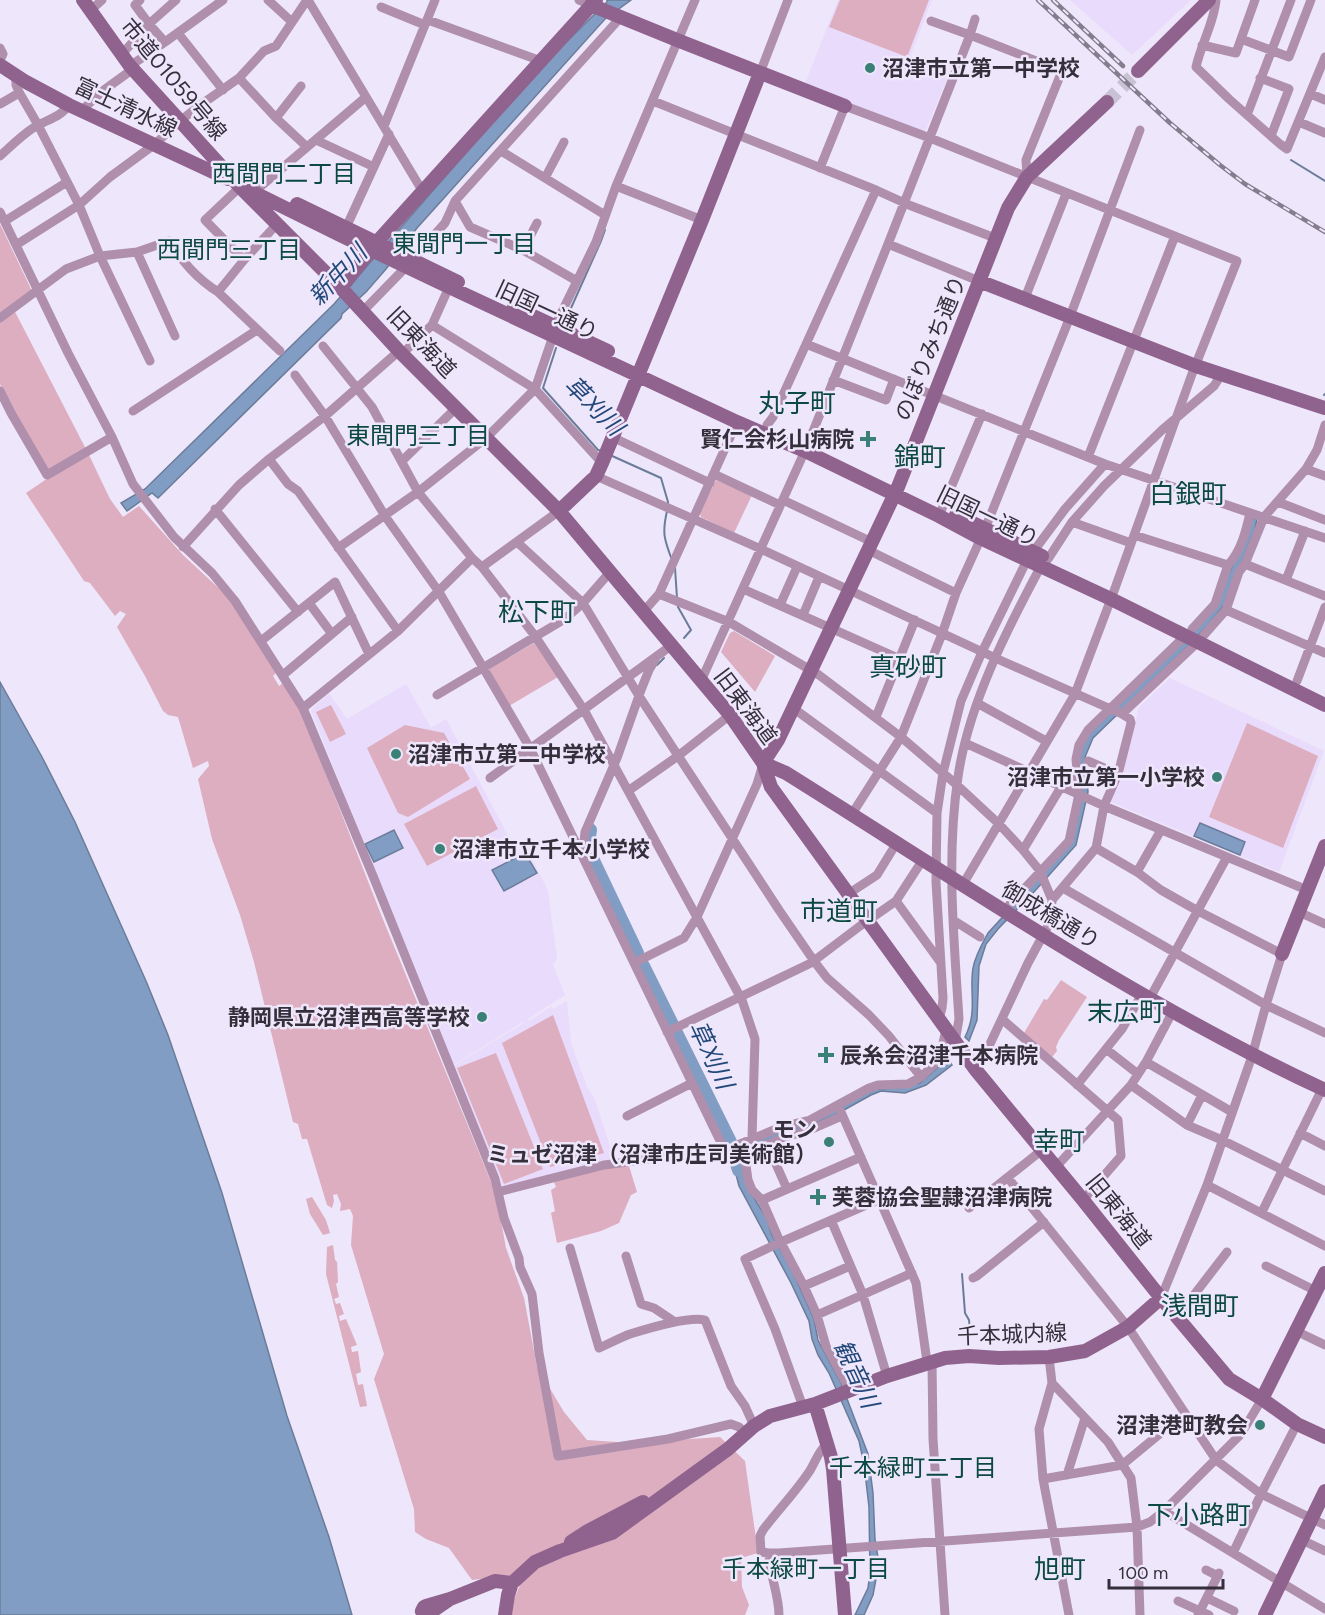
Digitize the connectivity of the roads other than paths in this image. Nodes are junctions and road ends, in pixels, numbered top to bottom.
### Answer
1 (102, 0) edge
2 (140, 0) edge
3 (176, 0) edge
4 (223, 0) edge
5 (268, 0) edge
6 (308, 0) edge
7 (435, 0) edge
8 (695, 0) edge
9 (788, 0) edge
10 (1209, 0) edge
11 (1216, 0) edge
12 (1255, 0) edge
13 (1291, 0) edge
14 (1311, 0) edge
15 (590, 3) edge
16 (87, 5) edge
17 (381, 7) dead end
18 (617, 15) junction
19 (975, 19) dead end
20 (931, 21) dead end
21 (292, 22) junction
22 (426, 22) junction
23 (149, 24) junction
24 (178, 33) junction
25 (970, 35) junction
26 (1241, 39) junction
27 (677, 40) junction
28 (165, 42) junction
29 (1202, 45) junction
30 (0, 48) edge
31 (1271, 51) junction
32 (122, 54) junction
33 (1325, 57) edge
34 (0, 60) edge
35 (541, 62) junction
36 (0, 65) edge
37 (132, 68) junction
38 (1138, 71) tunnel mouth
39 (760, 73) junction
40 (16, 75) junction
41 (239, 78) junction
42 (1260, 78) junction
43 (301, 86) dead end
44 (223, 90) junction
45 (20, 93) junction
46 (1311, 94) junction
47 (366, 97) junction
48 (1325, 100) edge
49 (653, 101) junction
50 (1107, 102) tunnel mouth
51 (0, 104) edge
52 (845, 106) junction
53 (76, 107) junction
54 (1247, 115) junction
55 (276, 117) junction
56 (180, 121) junction
57 (1299, 123) junction
58 (38, 125) junction
59 (386, 130) junction
60 (1140, 130) dead end
61 (1325, 133) edge
62 (735, 135) junction
63 (1271, 136) junction
64 (930, 138) junction
65 (316, 140) junction
66 (564, 142) dead end
67 (156, 144) junction
68 (307, 147) junction
69 (501, 151) junction
70 (0, 156) edge
71 (374, 166) junction
72 (820, 168) junction
73 (1027, 177) junction
74 (545, 178) junction
75 (67, 182) junction
76 (238, 185) junction
77 (616, 186) junction
78 (260, 187) junction
79 (876, 190) junction
80 (423, 192) junction
81 (1066, 194) junction
82 (455, 201) junction
83 (904, 202) junction
84 (79, 205) junction
85 (291, 211) junction
86 (1110, 211) junction
87 (605, 215) junction
88 (2, 216) edge
89 (702, 220) junction
90 (537, 223) dead end
91 (279, 227) junction
92 (344, 232) junction
93 (1175, 236) junction
94 (995, 238) junction
95 (888, 244) junction
96 (16, 245) junction
97 (377, 245) junction
98 (524, 250) junction
99 (137, 252) junction
100 (100, 256) junction
101 (244, 260) junction
102 (407, 262) junction
103 (577, 281) junction
104 (979, 281) junction
105 (449, 287) junction
106 (341, 288) junction
107 (38, 291) junction
108 (218, 292) junction
109 (1025, 298) junction
110 (360, 308) junction
111 (1070, 317) junction
112 (0, 318) edge
113 (432, 325) junction
114 (257, 330) junction
115 (554, 331) junction
116 (175, 336) dead end
117 (1133, 341) junction
118 (806, 344) junction
119 (323, 346) dead end
120 (280, 351) dead end
121 (401, 352) junction
122 (842, 358) junction
123 (150, 361) dead end
124 (1196, 366) junction
125 (639, 371) junction
126 (295, 375) dead end
127 (1221, 375) junction
128 (894, 379) junction
129 (833, 380) junction
130 (358, 389) junction
131 (535, 389) junction
132 (0, 391) edge
133 (934, 394) junction
134 (457, 407) junction
135 (1325, 408) edge
136 (133, 411) dead end
137 (982, 414) junction
138 (326, 416) junction
139 (1176, 419) junction
140 (737, 422) junction
141 (767, 425) junction
142 (1325, 425) edge
143 (1024, 431) junction
144 (112, 437) junction
145 (612, 437) junction
146 (486, 438) junction
147 (806, 447) junction
148 (1321, 451) edge
149 (1088, 457) junction
150 (269, 459) junction
151 (402, 461) junction
152 (1105, 464) junction
153 (599, 469) junction
154 (1120, 469) junction
155 (1306, 470) junction
156 (1325, 476) edge
157 (712, 479) junction
158 (1154, 481) junction
159 (896, 490) junction
160 (418, 492) junction
161 (1278, 502) junction
162 (782, 503) junction
163 (215, 509) junction
164 (559, 511) junction
165 (940, 512) junction
166 (1251, 513) junction
167 (385, 516) junction
168 (1264, 518) junction
169 (693, 519) junction
170 (1325, 520) edge
171 (1072, 522) junction
172 (1305, 531) junction
173 (982, 533) junction
174 (1325, 538) edge
175 (1133, 539) junction
176 (517, 542) junction
177 (870, 546) junction
178 (183, 547) junction
179 (338, 548) junction
180 (760, 549) junction
181 (1030, 556) junction
182 (472, 558) junction
183 (1045, 563) junction
184 (1245, 564) junction
185 (1228, 565) junction
186 (482, 567) junction
187 (797, 567) junction
188 (610, 572) junction
189 (819, 578) junction
190 (1286, 580) junction
191 (743, 589) junction
192 (849, 591) junction
193 (439, 592) junction
194 (956, 593) junction
195 (659, 594) junction
196 (1112, 595) junction
197 (1325, 596) edge
198 (309, 603) junction
199 (583, 603) junction
200 (780, 605) junction
201 (1325, 607) edge
202 (1226, 610) junction
203 (644, 611) junction
204 (298, 612) junction
205 (803, 615) junction
206 (352, 617) junction
207 (915, 621) junction
208 (729, 622) junction
209 (831, 628) junction
210 (398, 631) junction
211 (332, 634) junction
212 (942, 634) junction
213 (1194, 635) junction
214 (535, 636) junction
215 (261, 641) junction
216 (672, 645) junction
217 (1310, 647) junction
218 (982, 652) junction
219 (1325, 653) edge
220 (369, 654) junction
221 (656, 657) junction
222 (899, 658) junction
223 (996, 658) junction
224 (483, 667) junction
225 (810, 671) junction
226 (927, 671) junction
227 (283, 675) junction
228 (628, 678) junction
229 (701, 681) junction
230 (1297, 681) junction
231 (437, 694) dead end
232 (1075, 694) junction
233 (639, 696) junction
234 (1325, 696) edge
235 (977, 703) junction
236 (1325, 705) edge
237 (303, 708) junction
238 (793, 708) junction
239 (1110, 708) junction
240 (584, 710) junction
241 (1122, 714) junction
242 (730, 715) junction
243 (876, 717) junction
244 (901, 736) junction
245 (1046, 741) junction
246 (965, 743) junction
247 (530, 748) junction
248 (678, 756) junction
249 (1088, 762) dead end
250 (764, 763) junction
251 (614, 765) junction
252 (879, 771) junction
253 (943, 773) junction
254 (1028, 773) junction
255 (1118, 774) junction
256 (490, 778) dead end
257 (957, 785) junction
258 (1061, 787) junction
259 (628, 791) junction
260 (1079, 794) junction
261 (1104, 806) junction
262 (937, 813) junction
263 (852, 814) junction
264 (999, 824) junction
265 (1161, 830) junction
266 (732, 839) junction
267 (896, 843) junction
268 (1325, 846) edge
269 (1096, 848) junction
270 (580, 850) junction
271 (1023, 850) junction
272 (1227, 857) junction
273 (922, 861) junction
274 (936, 869) junction
275 (1040, 871) junction
276 (1137, 872) junction
277 (957, 882) junction
278 (1063, 888) junction
279 (1307, 890) junction
280 (848, 894) junction
281 (1052, 900) junction
282 (896, 901) junction
283 (1198, 911) junction
284 (1299, 912) junction
285 (1008, 914) junction
286 (697, 917) junction
287 (953, 920) junction
288 (867, 921) junction
289 (1325, 924) edge
290 (1043, 935) junction
291 (980, 937) dead end
292 (1175, 951) junction
293 (1282, 954) junction
294 (814, 961) junction
295 (634, 963) junction
296 (941, 963) junction
297 (1146, 996) junction
298 (740, 997) junction
299 (1266, 1005) junction
300 (1173, 1011) junction
301 (1002, 1019) junction
302 (943, 1025) junction
303 (667, 1032) junction
304 (1325, 1033) edge
305 (955, 1042) junction
306 (1106, 1049) junction
307 (1252, 1056) junction
308 (1146, 1062) junction
309 (975, 1069) junction
310 (1138, 1074) junction
311 (921, 1077) junction
312 (692, 1083) junction
313 (1077, 1085) junction
314 (1131, 1085) junction
315 (1323, 1089) edge
316 (1202, 1095) junction
317 (838, 1105) junction
318 (1107, 1111) junction
319 (1232, 1112) junction
320 (627, 1116) dead end
321 (842, 1116) junction
322 (1187, 1125) junction
323 (1300, 1133) junction
324 (752, 1138) junction
325 (1222, 1140) junction
326 (739, 1143) junction
327 (767, 1144) junction
328 (1325, 1146) edge
329 (724, 1149) junction
330 (1042, 1149) junction
331 (748, 1154) junction
332 (861, 1157) junction
333 (1056, 1167) junction
334 (1283, 1169) junction
335 (1008, 1178) junction
336 (1208, 1185) junction
337 (788, 1189) junction
338 (1325, 1191) edge
339 (498, 1192) junction
340 (880, 1199) junction
341 (762, 1200) junction
342 (1083, 1200) junction
343 (969, 1208) dead end
344 (1262, 1212) junction
345 (831, 1220) junction
346 (1044, 1222) junction
347 (781, 1242) junction
348 (1325, 1246) edge
349 (570, 1248) dead end
350 (1227, 1252) dead end
351 (626, 1256) dead end
352 (850, 1266) junction
353 (1266, 1266) dead end
354 (912, 1273) junction
355 (1324, 1277) edge
356 (973, 1278) dead end
357 (804, 1286) junction
358 (1316, 1291) junction
359 (863, 1295) junction
360 (1161, 1298) junction
361 (817, 1315) junction
362 (1178, 1317) junction
363 (675, 1322) junction
364 (1128, 1327) junction
365 (1296, 1331) junction
366 (1325, 1345) edge
367 (1049, 1357) junction
368 (930, 1362) junction
369 (887, 1376) junction
370 (1052, 1383) junction
371 (845, 1393) junction
372 (1262, 1399) junction
373 (809, 1405) junction
374 (1185, 1413) junction
375 (1085, 1418) junction
376 (1296, 1424) junction
377 (750, 1429) junction
378 (1325, 1437) edge
379 (827, 1444) junction
380 (1216, 1460) junction
381 (1122, 1465) junction
382 (1067, 1475) junction
383 (1043, 1479) junction
384 (1325, 1491) edge
385 (1261, 1494) junction
386 (1164, 1511) junction
387 (1311, 1519) junction
388 (1325, 1526) edge
389 (1137, 1527) junction
390 (1053, 1533) junction
391 (1302, 1540) junction
392 (939, 1541) junction
393 (840, 1548) junction
394 (1325, 1551) edge
395 (769, 1553) junction
396 (1233, 1553) junction
397 (1206, 1570) dead end
398 (512, 1583) junction
399 (1280, 1583) junction
400 (1207, 1598) junction
401 (450, 1599) dead end
402 (1179, 1601) dead end
403 (1325, 1610) edge
404 (1234, 1611) dead end
405 (1202, 1614) edge
406 (505, 1615) edge
407 (779, 1615) edge
408 (845, 1615) edge
409 (945, 1615) edge
410 (1069, 1615) edge
411 (1140, 1615) edge
412 (1265, 1615) edge

1 - 16 street
2 - 23 street
3 - 23 street
4 - 24 street
5 - 21 street
6 - 21 street
6 - 47 street
7 - 22 street
8 - 27 street
9 - 39 street
10 - 38 street
11 - 29 street
12 - 26 street
13 - 31 street
14 - 31 street
15 - 18 street
15 - 35 street
16 - 32 street, 市道01059号線
17 - 22 street
18 - 27 street
18 - 69 street
19 - 25 street
20 - 25 street
21 - 41 street
22 - 35 street
22 - 59 street
23 - 28 street
23 - 32 street
24 - 28 street
24 - 44 street
25 - 64 street
25 - 73 street
26 - 29 street
26 - 31 street
27 - 39 street
27 - 49 street
28 - 37 street
29 - 54 street
30 - 34 street
31 - 42 street
32 - 37 street, 市道01059号線
33 - 46 street
35 - 80 street
36 - 40 street, 富士清水線
37 - 53 street
37 - 56 street, 市道01059号線
39 - 52 street
39 - 62 street
40 - 45 street
40 - 53 street, 富士清水線
41 - 44 street
41 - 55 street
42 - 54 street
42 - 63 street
43 - 55 street
44 - 56 street
45 - 51 street
45 - 58 street
46 - 48 street
46 - 57 street
47 - 59 street
47 - 65 street
49 - 62 street
49 - 77 street
50 - 73 street, のぼりみち通り
52 - 64 street
52 - 72 street
53 - 58 street
53 - 67 street, 富士清水線
54 - 63 street
55 - 68 street
56 - 67 street
56 - 76 street, 市道01059号線
57 - 61 street
57 - 63 street
58 - 70 street
58 - 75 street
59 - 71 street
59 - 80 street
60 - 86 street
62 - 72 street
62 - 89 street
64 - 73 street
64 - 83 street
65 - 68 street
65 - 71 street
66 - 74 street
67 - 76 street, 富士清水線
67 - 84 street
68 - 78 street
69 - 74 street
69 - 82 street
71 - 92 street
72 - 79 street
73 - 81 street
73 - 94 street, のぼりみち通り
74 - 87 street
75 - 84 street
75 - 88 street
76 - 78 street, 富士清水線
76 - 85 street, 富士清水線
76 - 91 street, 旧東海道
76 - 101 street
77 - 87 street
77 - 89 street
78 - 92 street, 富士清水線
79 - 83 street
79 - 118 street
80 - 97 street
81 - 86 street
81 - 109 street
82 - 98 street
82 - 102 street
83 - 94 street
83 - 95 street
84 - 96 street
84 - 100 street
85 - 91 street
85 - 92 street, 富士清水線
86 - 93 street
86 - 111 street
87 - 103 street
88 - 96 street
89 - 125 street
90 - 98 street
91 - 101 street
91 - 106 street, 旧東海道
92 - 97 street, 富士清水線
93 - 117 street
93 - 124 street
94 - 104 street, のぼりみち通り
95 - 104 street
95 - 122 street
96 - 107 street
97 - 102 street, 富士清水線
97 - 106 street
98 - 103 street
99 - 100 street
99 - 108 street
99 - 116 street
100 - 107 street
100 - 123 street
101 - 108 street
102 - 105 street, 旧国一通り
102 - 110 street
102 - 115 street, 旧国一通り
103 - 115 street
104 - 109 street
104 - 133 street, のぼりみち通り
105 - 113 street
105 - 115 street, 旧国一通り
106 - 110 street, 旧東海道
107 - 112 street
107 - 144 street
108 - 114 street
109 - 111 street
110 - 121 street, 旧東海道
111 - 117 street
111 - 143 street
113 - 121 street
113 - 131 street
114 - 120 street
114 - 136 street
115 - 125 street, 旧国一通り
115 - 131 street
117 - 124 street
117 - 149 street
118 - 122 street
118 - 141 street
119 - 130 street
121 - 130 street
121 - 134 street, 旧東海道
122 - 128 street
122 - 129 street
124 - 127 street
124 - 139 street
125 - 140 street, 旧国一通り
125 - 141 street, 旧国一通り
125 - 145 street
126 - 138 street
127 - 135 street
127 - 139 street
128 - 129 street
128 - 133 street
129 - 147 street
130 - 138 street
130 - 151 street
131 - 146 street
131 - 153 street
132 - 144 street
133 - 137 street
133 - 159 street, のぼりみち通り
134 - 146 street, 旧東海道
134 - 151 street
137 - 143 street
137 - 165 street
138 - 150 street
138 - 167 street
139 - 154 street
139 - 158 street
140 - 147 street, 旧国一通り
140 - 157 street
141 - 147 street, 旧国一通り
142 - 148 street
143 - 149 street
143 - 173 street
144 - 178 street
145 - 153 street
145 - 157 street
146 - 160 street
146 - 164 street, 旧東海道
147 - 159 street, 旧国一通り
147 - 162 street
148 - 155 street
149 - 152 street
150 - 163 street
150 - 179 street
151 - 160 street
152 - 154 street
152 - 181 street
153 - 164 street
153 - 169 street
154 - 158 street
154 - 171 street
155 - 156 street
155 - 161 street
157 - 162 street
157 - 169 street
158 - 166 street
158 - 175 street
159 - 165 street, 旧国一通り
159 - 177 street, のぼりみち通り
160 - 167 street
160 - 182 street
161 - 168 street
161 - 170 street
162 - 177 street
162 - 180 street
163 - 178 street
163 - 204 street
164 - 176 street
164 - 188 street, 旧東海道
165 - 173 street, 旧国一通り
166 - 168 street
166 - 185 street
167 - 179 street
167 - 193 street
168 - 172 street
168 - 184 street
169 - 180 street
169 - 195 street
171 - 175 street
171 - 183 street
172 - 174 street
172 - 190 street
173 - 181 street, 旧国一通り
173 - 194 street
175 - 185 street
175 - 196 street
176 - 186 street
176 - 199 street
177 - 192 street, のぼりみち通り
177 - 194 street
178 - 215 street
179 - 210 street
180 - 187 street
180 - 191 street
181 - 183 street, 旧国一通り
181 - 218 street
182 - 186 street
182 - 193 street
183 - 196 street, 旧国一通り
183 - 223 street
184 - 190 street
184 - 202 street
185 - 213 street
186 - 214 street
187 - 189 street
187 - 200 street
188 - 199 street
188 - 203 street, 旧東海道
189 - 192 street
189 - 205 street
190 - 197 street
191 - 200 street
191 - 208 street
192 - 207 street
192 - 209 street, のぼりみち通り
193 - 210 street
193 - 224 street
194 - 212 street
195 - 203 street
195 - 208 street
196 - 213 street, 旧国一通り
196 - 232 street
198 - 204 street
198 - 206 street
198 - 211 street
199 - 214 street
199 - 228 street
200 - 205 street
201 - 217 street
202 - 213 street
202 - 217 street
203 - 216 street, 旧東海道
204 - 215 street
205 - 209 street
206 - 211 street
206 - 220 street
207 - 212 street
207 - 222 street
208 - 225 street
208 - 229 street
209 - 222 street
209 - 225 street, のぼりみち通り
210 - 220 street
211 - 227 street
212 - 218 street
212 - 226 street
213 - 230 street, 旧国一通り
213 - 236 street, 旧国一通り
213 - 239 street
213 - 241 street
214 - 224 street
214 - 240 street
215 - 227 street
216 - 221 street
216 - 229 street, 旧東海道
217 - 219 street
217 - 230 street
218 - 223 street
218 - 253 street
220 - 237 street
221 - 228 street
221 - 233 street
222 - 226 street
222 - 243 street
223 - 232 street
223 - 235 street
224 - 231 street
224 - 247 street
225 - 238 street, のぼりみち通り
225 - 243 street
226 - 244 street
227 - 237 street
228 - 233 street
228 - 240 street
229 - 242 street, 旧東海道
230 - 234 street, 旧国一通り
232 - 239 street
232 - 245 street
233 - 248 street
233 - 251 street
235 - 245 street
235 - 246 street
237 - 339 street
238 - 250 street, のぼりみち通り
238 - 252 street
239 - 241 street
239 - 260 street
240 - 247 street
240 - 251 street
241 - 255 street
242 - 248 street
242 - 250 street, 旧東海道
243 - 244 street
244 - 252 street
244 - 253 street
245 - 254 street
246 - 254 street
246 - 257 street
247 - 256 street
247 - 270 street
248 - 259 street
248 - 266 street
249 - 255 street
250 - 263 street, 御成橋通り
250 - 266 street
250 - 280 street, 旧東海道
251 - 259 street
251 - 270 street
252 - 262 street
252 - 263 street
253 - 257 street
253 - 262 street
254 - 258 street
254 - 264 street
255 - 261 street
257 - 264 street
257 - 277 street
258 - 260 street
258 - 271 street
259 - 286 street
260 - 261 street
260 - 275 street
261 - 265 street
261 - 269 street
262 - 274 street
263 - 267 street, 御成橋通り
264 - 271 street
264 - 277 street
265 - 272 street
265 - 276 street
266 - 286 street
266 - 294 street
267 - 273 street, 御成橋通り
267 - 280 street
268 - 279 street
269 - 276 street
269 - 278 street
270 - 295 street
271 - 275 street
272 - 279 street
272 - 283 street
273 - 274 street, 御成橋通り
273 - 282 street
274 - 277 street, 御成橋通り
274 - 296 street
275 - 281 street
275 - 285 street
276 - 283 street
277 - 285 street, 御成橋通り
277 - 287 street
278 - 281 street
278 - 292 street
279 - 284 street
280 - 288 street, 旧東海道
281 - 290 street
282 - 288 street
282 - 296 street
283 - 292 street
283 - 293 street
284 - 289 street
284 - 293 street
285 - 290 street, 御成橋通り
286 - 295 street
286 - 298 street
287 - 291 street
287 - 305 street
288 - 294 street
288 - 302 street, 旧東海道
290 - 297 street, 御成橋通り
290 - 301 street
292 - 297 street
292 - 299 street
293 - 299 street
294 - 298 street
294 - 311 street
295 - 303 street
296 - 302 street
297 - 300 street, 御成橋通り
297 - 306 street
298 - 303 street
298 - 324 street
299 - 304 street
299 - 307 street
300 - 307 street, 御成橋通り
300 - 308 street
301 - 309 street
301 - 313 street
302 - 305 street, 旧東海道
302 - 311 street
303 - 312 street
305 - 309 street, 旧東海道
306 - 310 street
306 - 313 street
307 - 315 street, 御成橋通り
307 - 319 street
308 - 310 street
308 - 316 street
309 - 330 street, 旧東海道
310 - 314 street
311 - 317 street
312 - 320 street
312 - 329 street
313 - 318 street
314 - 318 street
314 - 322 street
315 - 323 street
316 - 319 street
316 - 322 street
317 - 321 street
317 - 324 street
318 - 333 street
318 - 342 street
319 - 325 street
321 - 327 street
321 - 332 street
322 - 325 street
323 - 328 street
323 - 334 street
324 - 326 street
325 - 334 street
325 - 336 street
326 - 329 street
326 - 331 street
327 - 331 street
327 - 337 street
329 - 339 street
330 - 333 street, 旧東海道
330 - 335 street
331 - 341 street
332 - 337 street
332 - 340 street
333 - 342 street, 旧東海道
334 - 338 street
334 - 344 street
335 - 343 street
335 - 346 street
336 - 344 street
336 - 360 street
337 - 341 street
339 - 377 street
340 - 345 street
340 - 354 street
341 - 347 street
342 - 360 street, 旧東海道
344 - 348 street
345 - 347 street
345 - 352 street
346 - 356 street
346 - 364 street
347 - 357 street
347 - 373 street
349 - 363 street
350 - 362 street
351 - 363 street
352 - 357 street
352 - 359 street
353 - 358 street
354 - 359 street
354 - 368 street
355 - 358 street
357 - 361 street
358 - 365 street
359 - 361 street
359 - 369 street
360 - 362 street
360 - 364 street, 千本城内線
361 - 371 street
362 - 372 street
363 - 377 street
364 - 367 street, 千本城内線
364 - 374 street
365 - 366 street
365 - 372 street
367 - 368 street, 千本城内線
367 - 370 street
368 - 369 street, 千本城内線
368 - 392 street
369 - 371 street, 千本城内線
370 - 375 street
370 - 383 street
371 - 373 street, 千本城内線
372 - 376 street
372 - 380 street
373 - 377 street, 千本城内線
373 - 379 street
374 - 380 street
374 - 381 street
375 - 381 street
375 - 382 street
376 - 378 street
376 - 385 street
377 - 398 street, 千本城内線
379 - 393 street
379 - 395 street
380 - 385 street
380 - 386 street
381 - 382 street
381 - 389 street
382 - 383 street
383 - 390 street
384 - 387 street
385 - 387 street
385 - 396 street
386 - 389 street
386 - 396 street
387 - 388 street
387 - 391 street
389 - 390 street
389 - 411 street
390 - 392 street
390 - 410 street
391 - 394 street
391 - 399 street
392 - 393 street
392 - 409 street
393 - 395 street
393 - 408 street
395 - 407 street
396 - 399 street
397 - 400 street
398 - 401 street
398 - 406 street
399 - 403 street
399 - 412 street
400 - 404 street
400 - 405 street
402 - 405 street

